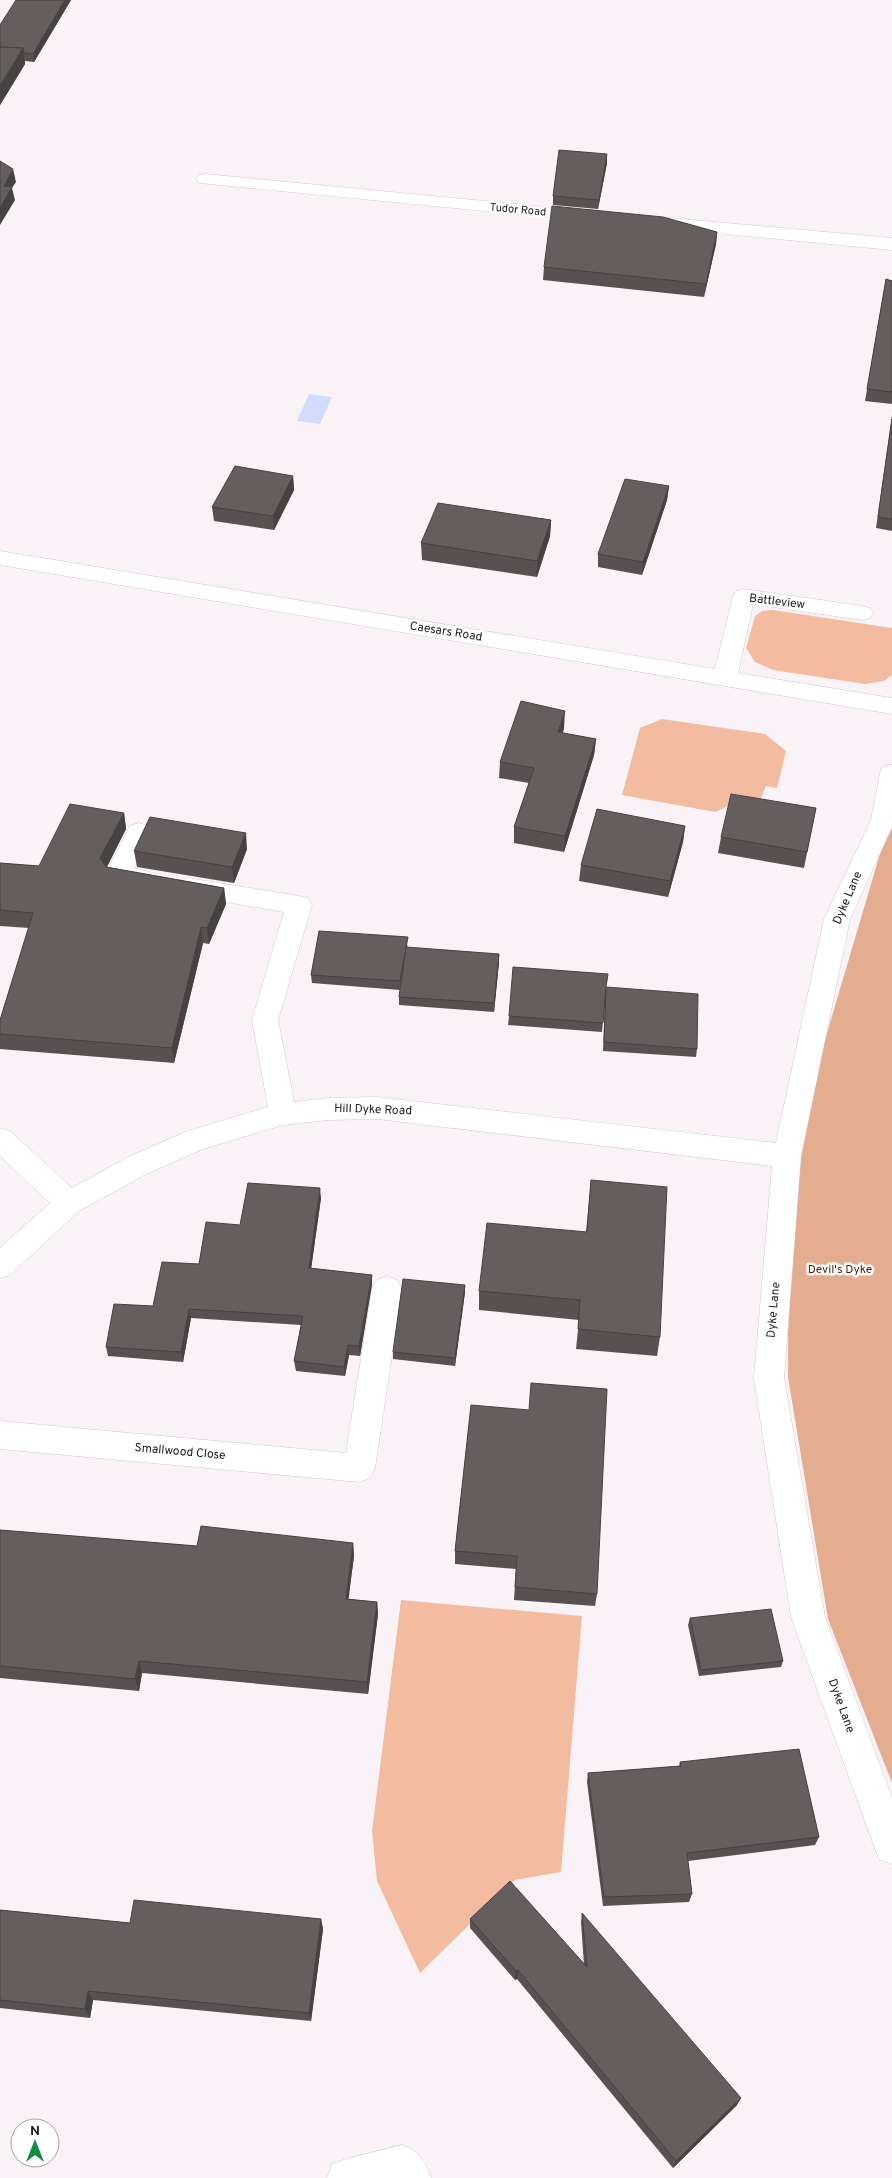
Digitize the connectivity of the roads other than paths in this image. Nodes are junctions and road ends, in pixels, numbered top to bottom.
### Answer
1 (205, 179) dead end
2 (609, 218) edge
3 (639, 221) edge
4 (892, 244) edge
5 (0, 558) edge
6 (862, 613) dead end
7 (725, 677) junction
8 (892, 706) edge
9 (892, 772) edge
10 (138, 832) dead end
11 (283, 1114) junction
12 (0, 1139) edge
13 (787, 1156) junction
14 (69, 1203) junction
15 (0, 1266) edge
16 (387, 1289) dead end
17 (0, 1435) edge
18 (892, 1846) edge
19 (407, 2171) edge
20 (346, 2178) edge

1 - 2 street, Tudor Road
3 - 4 street
5 - 7 street, Caesars Road
6 - 7 street, Battleview
7 - 8 street, Caesars Road
9 - 13 street, Dyke Lane
10 - 11 street
11 - 13 street, Hill Dyke Road
11 - 14 street, Hill Dyke Road
12 - 14 street
13 - 18 street, Dyke Lane
14 - 15 street, Hill Dyke Road
16 - 17 street, Smallwood Close
19 - 20 street

